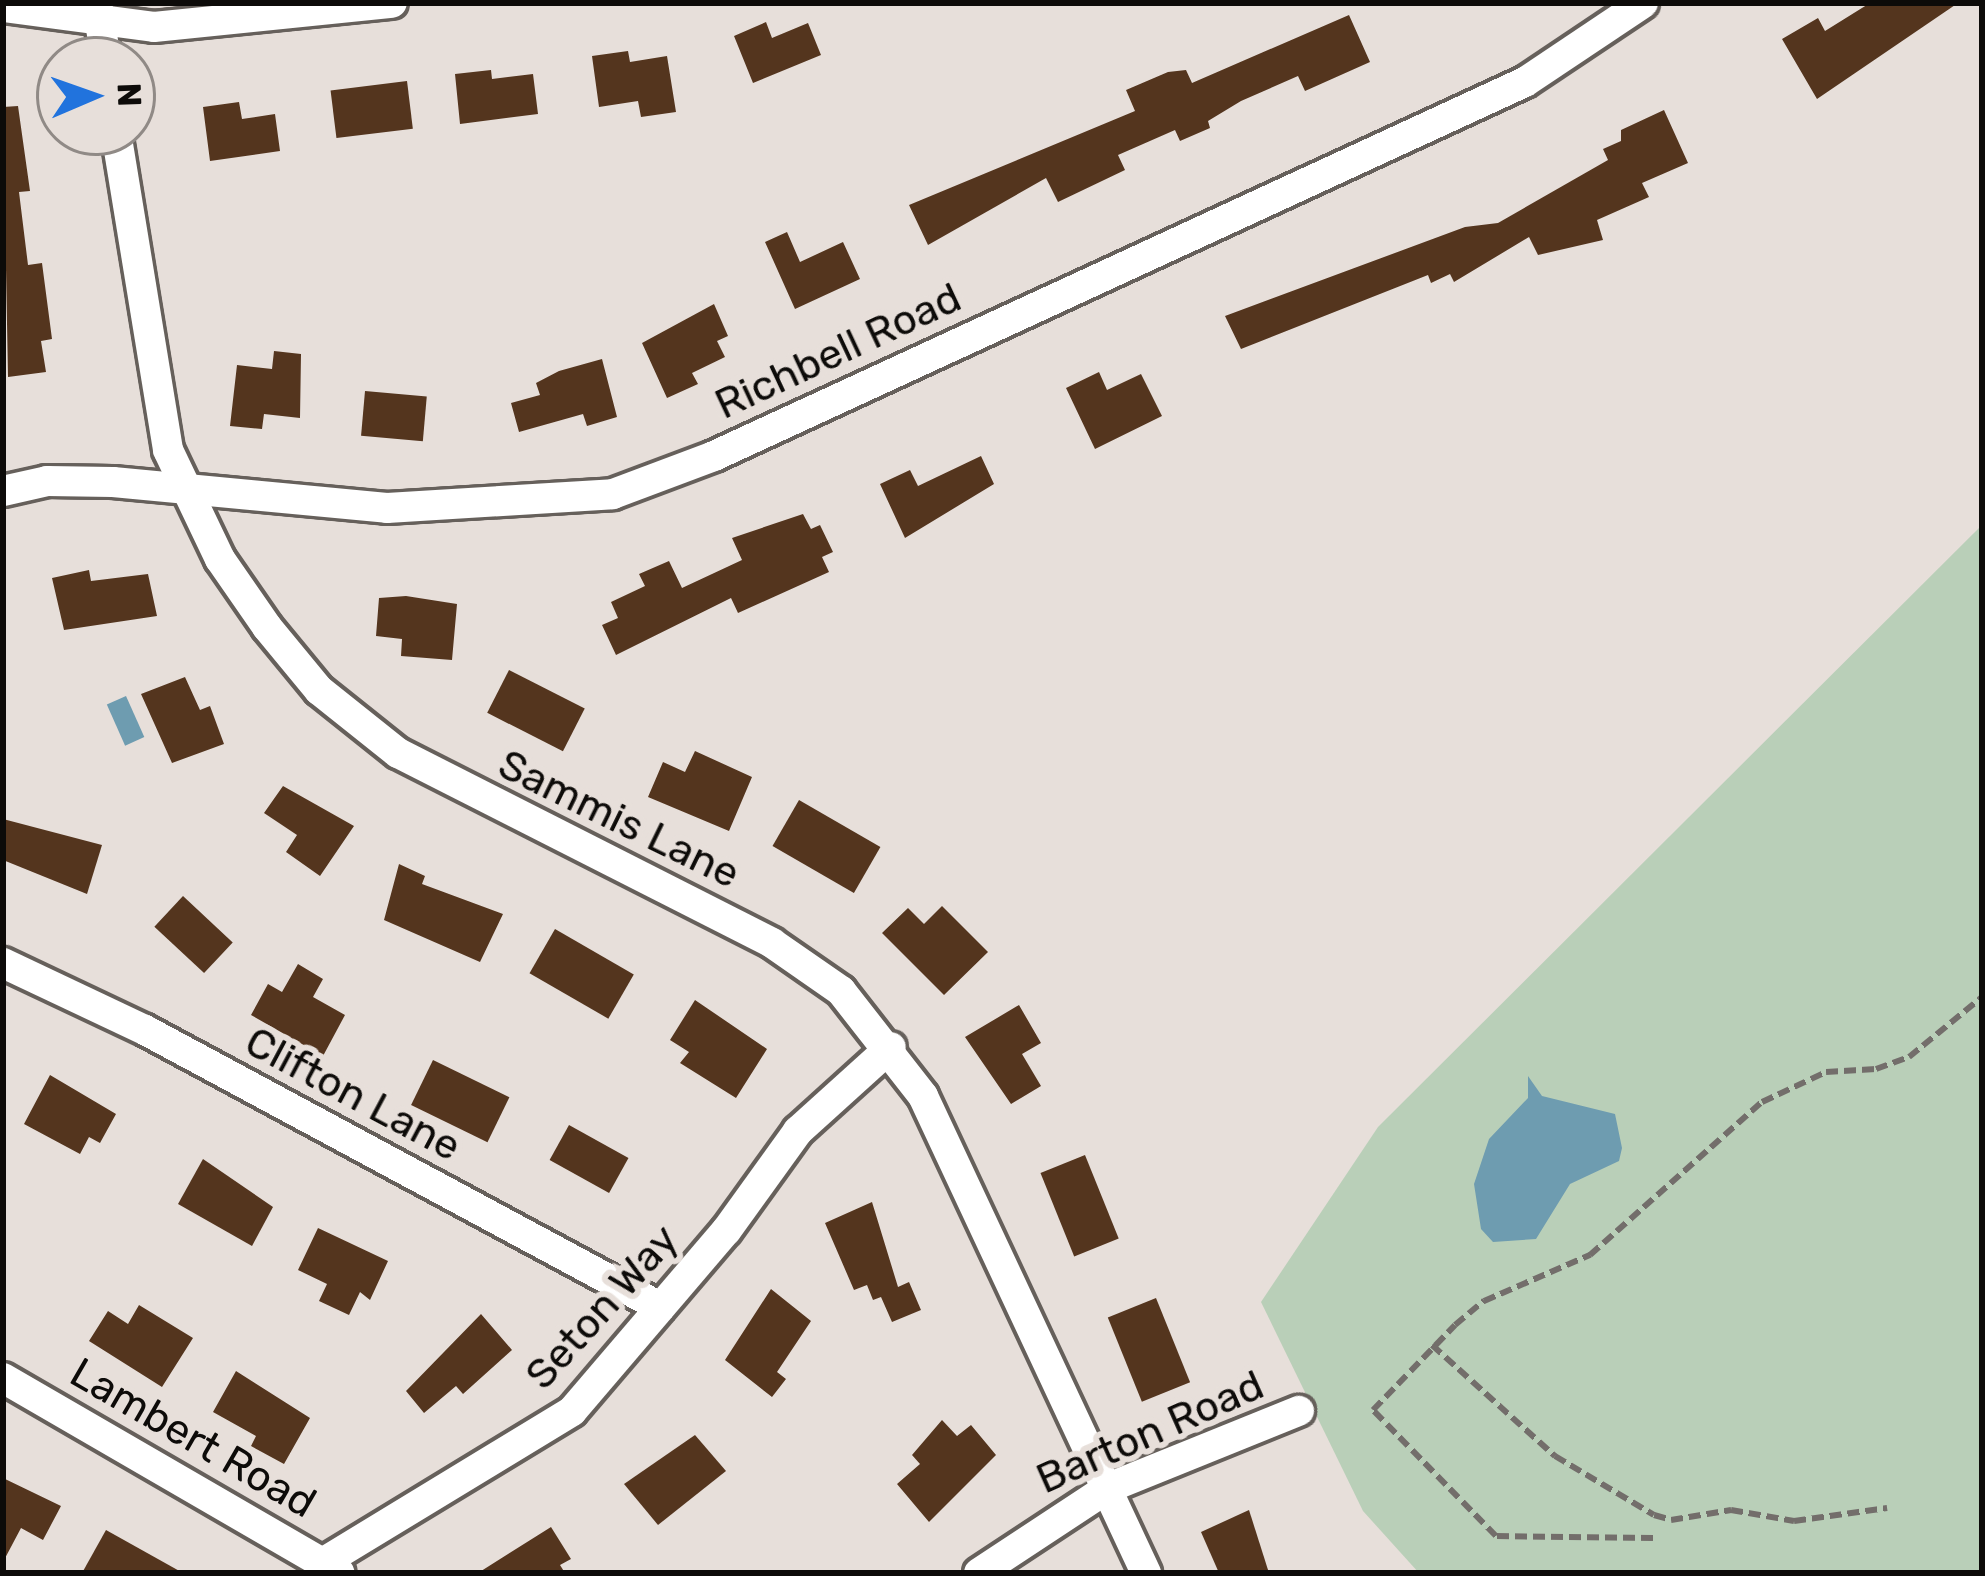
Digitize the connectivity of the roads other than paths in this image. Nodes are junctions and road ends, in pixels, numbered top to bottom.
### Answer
1 (392, 3) edge
2 (1643, 3) edge
3 (3, 7) edge
4 (98, 9) edge
5 (119, 156) edge
6 (183, 490) junction
7 (3, 491) edge
8 (3, 963) edge
9 (891, 1047) junction
10 (660, 1307) junction
11 (3, 1378) edge
12 (1299, 1411) dead end
13 (1108, 1488) junction
14 (332, 1568) edge
15 (979, 1573) edge
16 (1146, 1573) edge

1 - 4 street
2 - 6 street, Richbell Road
3 - 4 street
5 - 6 street, Sammis Lane
6 - 7 street, Richbell Road
6 - 9 street, Sammis Lane
8 - 10 street, Clifton Lane
9 - 10 street, Seton Way
9 - 13 street, Sammis Lane
10 - 14 street, Seton Way
11 - 14 street, Lambert Road
12 - 13 street, Barton Road
13 - 15 street, Barton Road
13 - 16 street, Sammis Lane

